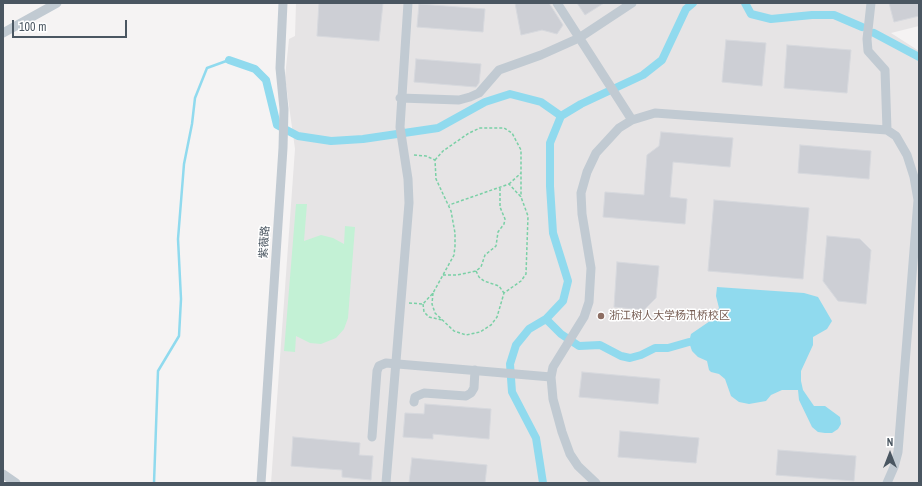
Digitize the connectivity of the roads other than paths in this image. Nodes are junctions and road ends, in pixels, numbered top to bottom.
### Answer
1 (57, 3) edge
2 (283, 3) edge
3 (408, 3) edge
4 (556, 3) edge
5 (632, 3) edge
6 (871, 3) edge
7 (3, 33) edge
8 (579, 38) junction
9 (400, 98) junction
10 (632, 120) junction
11 (887, 130) junction
12 (918, 200) edge
13 (915, 305) edge
14 (396, 363) junction
15 (476, 370) junction
16 (551, 377) junction
17 (414, 402) dead end
18 (372, 437) dead end
19 (3, 474) edge
20 (16, 483) edge
21 (261, 483) edge
22 (386, 483) edge
23 (596, 483) edge
24 (886, 483) edge

1 - 7 street
2 - 21 street, 紫薇路
3 - 9 street
4 - 8 street
5 - 8 street
6 - 11 street
8 - 9 street
8 - 10 street
9 - 14 street
10 - 11 street
10 - 16 street
11 - 12 street
12 - 13 street
13 - 24 street
14 - 15 street
14 - 18 street
14 - 22 street
15 - 16 street
15 - 17 street
16 - 23 street
19 - 20 street

